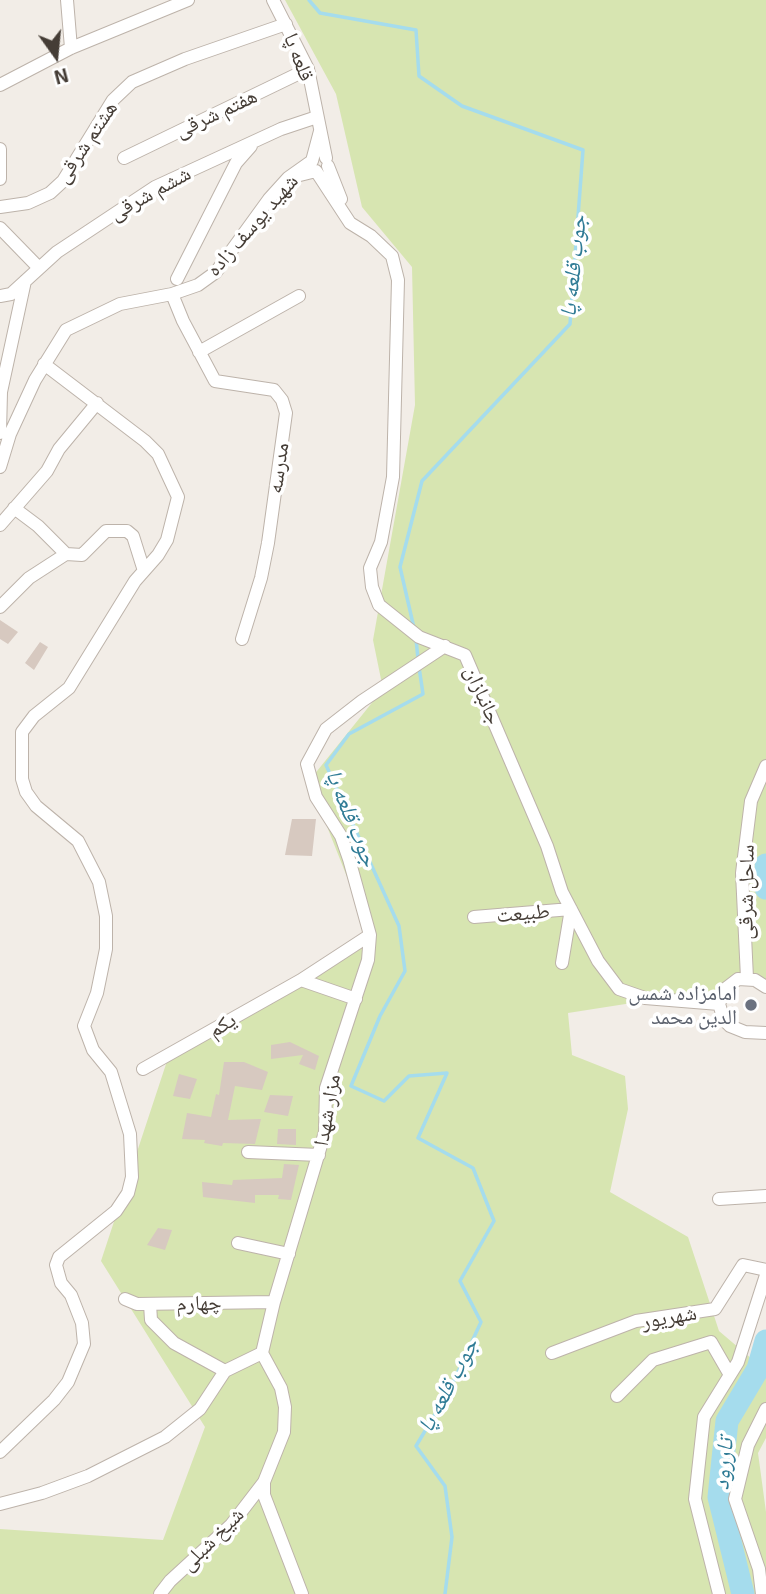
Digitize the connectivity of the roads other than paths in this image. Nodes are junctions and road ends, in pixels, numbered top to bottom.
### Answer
1 (67, 0) edge
2 (188, 0) edge
3 (273, 0) edge
4 (286, 24) junction
5 (71, 48) junction
6 (308, 69) junction
7 (0, 85) edge
8 (317, 117) junction
9 (253, 143) junction
10 (0, 149) edge
11 (124, 158) dead end
12 (320, 164) junction
13 (0, 179) edge
14 (0, 207) edge
15 (0, 228) edge
16 (39, 268) junction
17 (177, 279) dead end
18 (25, 281) junction
19 (172, 294) junction
20 (0, 296) edge
21 (299, 296) dead end
22 (199, 352) junction
23 (44, 363) junction
24 (97, 403) junction
25 (0, 433) edge
26 (0, 467) edge
27 (13, 508) junction
28 (0, 525) edge
29 (66, 554) junction
30 (144, 571) junction
31 (0, 607) edge
32 (242, 639) dead end
33 (445, 646) junction
34 (766, 766) edge
35 (571, 909) junction
36 (474, 917) dead end
37 (370, 935) junction
38 (562, 963) dead end
39 (747, 978) junction
40 (301, 980) junction
41 (764, 987) edge
42 (356, 999) junction
43 (719, 1004) junction
44 (766, 1033) edge
45 (143, 1069) dead end
46 (248, 1152) dead end
47 (319, 1155) junction
48 (766, 1196) edge
49 (719, 1199) dead end
50 (238, 1243) dead end
51 (289, 1254) junction
52 (766, 1273) edge
53 (125, 1299) dead end
54 (274, 1302) junction
55 (150, 1304) junction
56 (262, 1353) junction
57 (552, 1353) dead end
58 (225, 1371) junction
59 (730, 1374) junction
60 (617, 1396) dead end
61 (766, 1409) edge
62 (0, 1452) edge
63 (264, 1482) junction
64 (0, 1504) edge
65 (763, 1564) edge
66 (160, 1594) edge
67 (302, 1594) edge
68 (719, 1594) edge
69 (762, 1594) edge

1 - 5 street
2 - 5 street
3 - 4 street, قلعه پا
4 - 6 street, قلعه پا
4 - 14 street, هشتم شرقی
5 - 7 street
6 - 8 street, قلعه پا
6 - 11 street, هفتم شرقی
8 - 9 street, ششم شرقی
8 - 12 street, جانبازان
9 - 16 street, ششم شرقی
9 - 17 street
10 - 13 street
12 - 19 street, شهید یوسف زاده
12 - 33 street, جانبازان
15 - 16 street
16 - 18 street, ششم شرقی
18 - 20 street, ششم شرقی
18 - 25 street
19 - 22 street
19 - 23 street, شهید یوسف زاده
21 - 22 street
22 - 32 street, مدرسه
23 - 24 street
23 - 26 street, شهید یوسف زاده
24 - 27 street
24 - 30 street
27 - 28 street
27 - 29 street
29 - 30 street
29 - 31 street
30 - 62 street
33 - 35 street, جانبازان
33 - 37 street, مزار شهدا
34 - 39 street, ساحل شرقی
35 - 36 street, طبیعت
35 - 38 street
35 - 43 street, جانبازان
37 - 40 street, یکم
37 - 42 street, مزار شهدا
39 - 41 street
39 - 43 street
40 - 42 street
40 - 45 street, یکم
42 - 47 street, مزار شهدا
43 - 44 street
46 - 47 street
47 - 51 street, مزار شهدا
48 - 49 street
50 - 51 street
51 - 54 street, مزار شهدا
52 - 57 street, شهریور
52 - 59 street
53 - 55 street, چهارم
54 - 55 street, چهارم
54 - 56 street, مزار شهدا
55 - 58 street
56 - 58 street
56 - 63 street
58 - 64 street
59 - 60 street
59 - 68 street
61 - 65 street
63 - 66 street, شیخ شبلی
63 - 67 street
65 - 69 street

